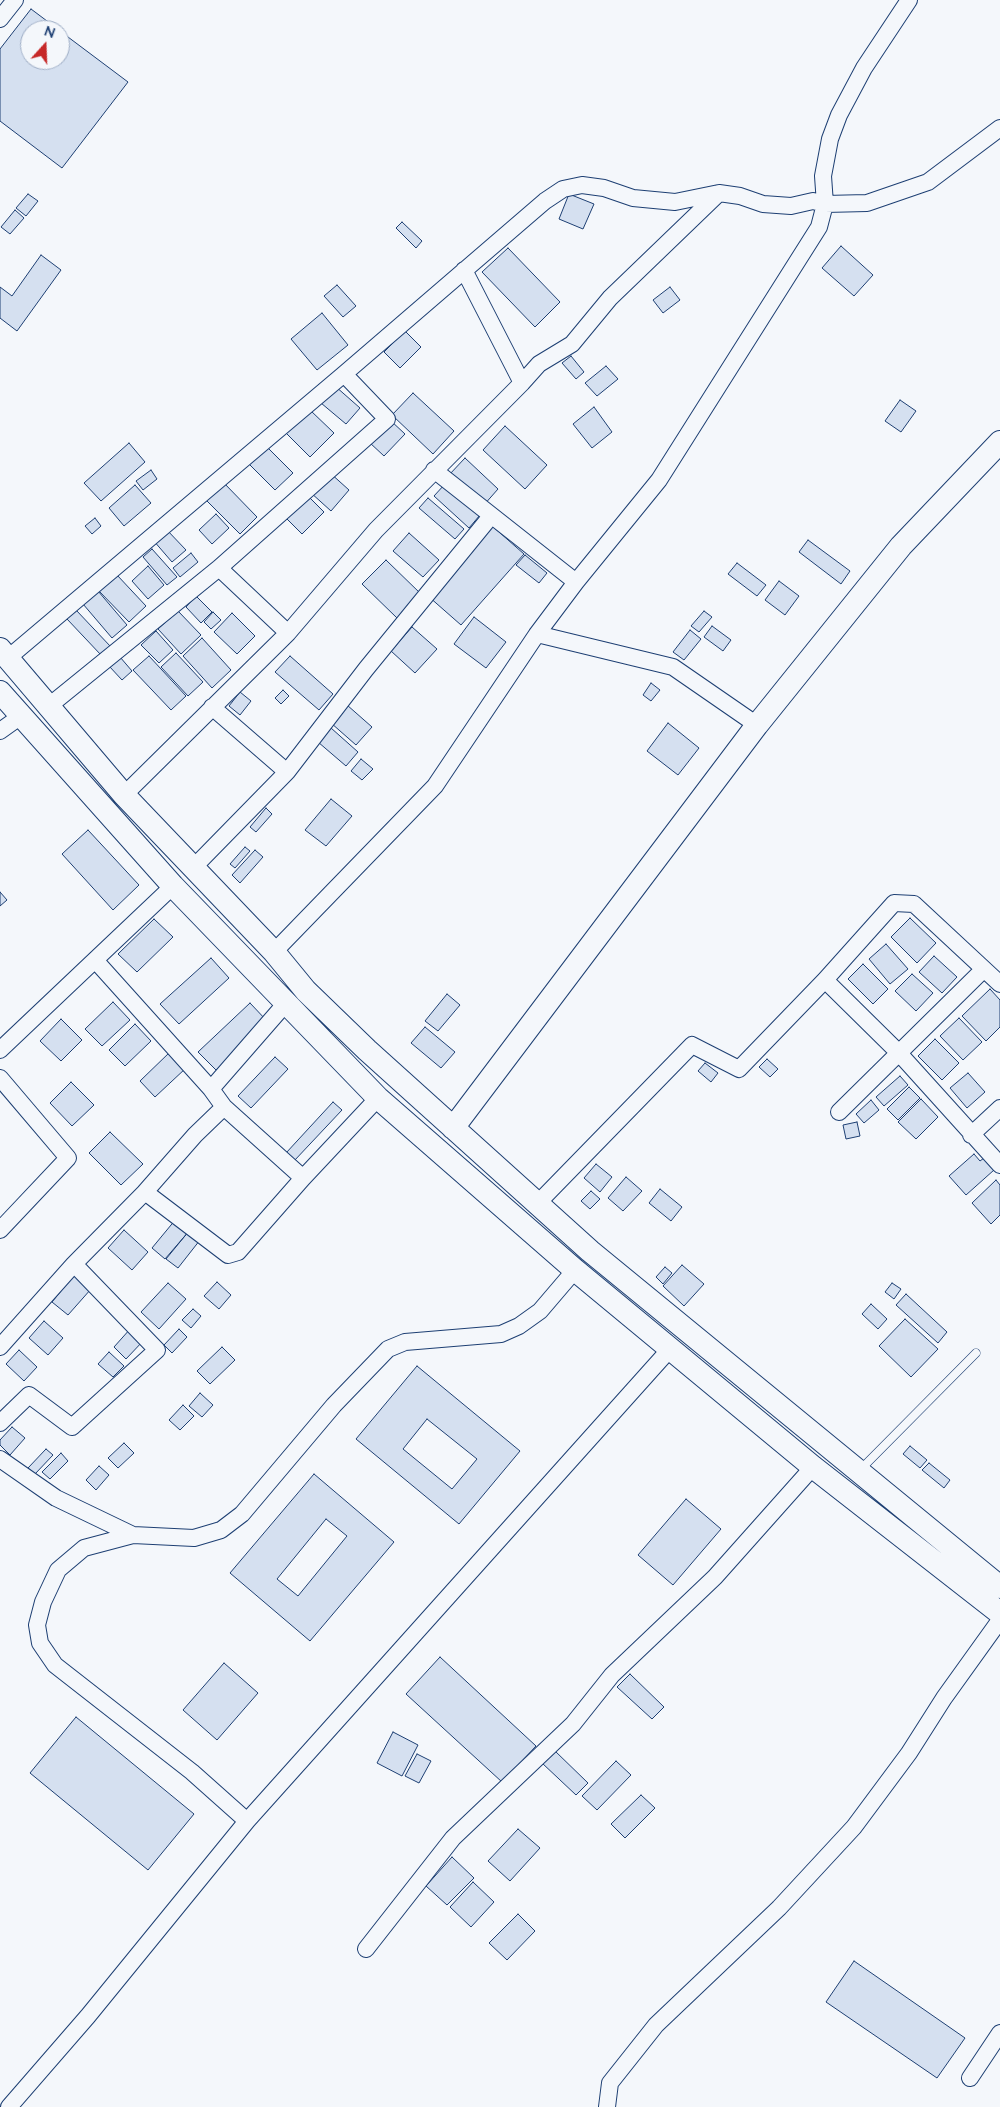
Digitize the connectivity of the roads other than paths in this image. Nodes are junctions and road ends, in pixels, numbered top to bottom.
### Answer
1 (15, 0) edge
2 (909, 0) edge
3 (0, 19) edge
4 (1000, 128) edge
5 (719, 193) junction
6 (825, 204) junction
7 (464, 270) junction
8 (344, 374) junction
9 (522, 383) junction
10 (1000, 442) edge
11 (434, 470) junction
12 (491, 516) junction
13 (219, 568) junction
14 (576, 582) junction
15 (288, 633) junction
16 (537, 634) junction
17 (4, 653) edge
18 (0, 692) edge
19 (49, 706) junction
20 (212, 707) junction
21 (21, 716) junction
22 (757, 725) junction
23 (0, 731) edge
24 (288, 772) junction
25 (124, 795) junction
26 (194, 868) junction
27 (173, 886) junction
28 (274, 952) junction
29 (95, 960) junction
30 (984, 969) junction
31 (825, 980) junction
32 (1000, 984) edge
33 (286, 1003) junction
34 (0, 1050) edge
35 (898, 1052) junction
36 (0, 1078) edge
37 (211, 1089) junction
38 (378, 1098) junction
39 (224, 1106) junction
40 (1000, 1108) edge
41 (838, 1112) dead end
42 (453, 1128) junction
43 (971, 1135) junction
44 (1000, 1165) edge
45 (303, 1178) junction
46 (145, 1192) junction
47 (537, 1204) junction
48 (0, 1230) edge
49 (74, 1264) junction
50 (575, 1270) junction
51 (0, 1347) edge
52 (670, 1349) junction
53 (976, 1353) dead end
54 (0, 1423) edge
55 (0, 1459) edge
56 (813, 1466) junction
57 (859, 1472) junction
58 (133, 1534) junction
59 (1000, 1587) edge
60 (1000, 1613) edge
61 (1000, 1620) edge
62 (247, 1821) junction
63 (366, 1949) dead end
64 (1000, 2033) edge
65 (970, 2078) dead end
66 (9, 2107) edge
67 (607, 2107) edge

1 - 3 street
2 - 6 street
4 - 6 street
5 - 6 street
5 - 7 street
5 - 9 street
6 - 14 street
7 - 8 street
7 - 9 street
8 - 13 street
8 - 17 street
9 - 11 street
10 - 22 main road
11 - 12 street
11 - 15 street
12 - 14 street
12 - 24 street
13 - 15 street
13 - 19 street
14 - 16 street
15 - 20 street
16 - 22 street
16 - 28 street
17 - 19 main road
18 - 21 main road
19 - 25 main road
20 - 24 street
20 - 25 street
21 - 23 street
21 - 27 main road
22 - 42 main road
24 - 26 street
25 - 26 main road
26 - 28 main road
27 - 29 street
27 - 33 main road
28 - 42 main road
29 - 34 street
29 - 37 street
30 - 31 street
30 - 32 street
30 - 35 street
31 - 35 street
31 - 47 street
33 - 37 street
33 - 38 main road
35 - 41 street
35 - 43 street
36 - 48 street
37 - 39 street
38 - 45 street
38 - 50 main road
39 - 45 street
39 - 46 street
40 - 43 street
42 - 47 main road
43 - 44 street
45 - 46 street
46 - 49 street
47 - 57 main road
49 - 51 street
49 - 54 street
50 - 52 main road
50 - 58 street
52 - 56 main road
52 - 62 street
53 - 57 lane
55 - 58 street
56 - 60 main road
56 - 63 street
57 - 59 main road
58 - 62 street
61 - 67 street
62 - 66 street
64 - 65 street

